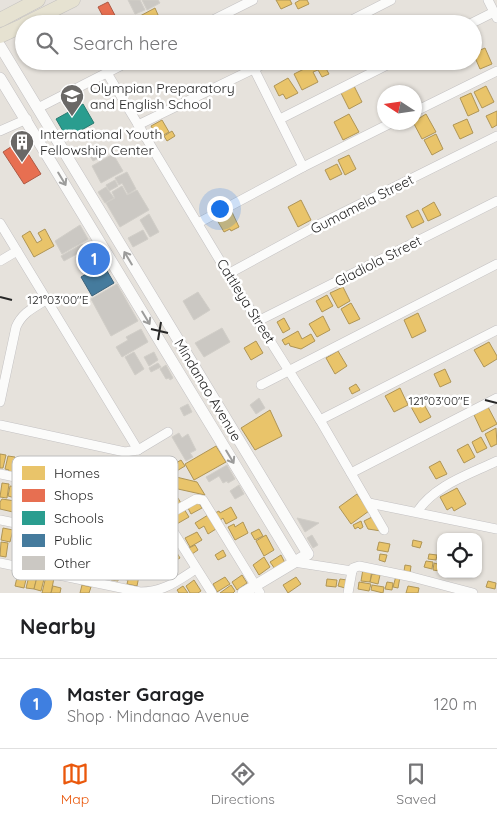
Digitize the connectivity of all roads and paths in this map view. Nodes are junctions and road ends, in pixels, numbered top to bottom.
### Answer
1 (38, 0) edge
2 (73, 0) edge
3 (253, 0) edge
4 (391, 0) edge
5 (488, 0) edge
6 (42, 15) edge
7 (223, 15) edge
8 (362, 15) edge
9 (496, 15) edge
10 (0, 20) edge
11 (482, 20) edge
12 (15, 28) edge
13 (0, 36) edge
14 (0, 46) edge
15 (111, 70) edge
16 (252, 70) edge
17 (255, 70) edge
18 (377, 70) edge
19 (497, 71) edge
20 (107, 72) junction
21 (0, 78) edge
22 (38, 108) junction
23 (422, 108) edge
24 (27, 119) junction
25 (280, 119) junction
26 (138, 125) junction
27 (377, 130) edge
28 (0, 131) edge
29 (497, 136) edge
30 (303, 167) junction
31 (497, 202) edge
32 (0, 223) edge
33 (198, 223) junction
34 (17, 251) junction
35 (0, 261) edge
36 (497, 264) edge
37 (228, 274) junction
38 (46, 300) junction
39 (258, 321) junction
40 (497, 330) edge
41 (289, 371) junction
42 (262, 385) dead end
43 (497, 398) edge
44 (0, 402) edge
45 (320, 420) junction
46 (0, 425) edge
47 (168, 432) dead end
48 (138, 450) junction
49 (497, 462) edge
50 (350, 473) junction
51 (369, 503) junction
52 (280, 508) junction
53 (178, 510) edge
54 (417, 512) junction
55 (267, 517) junction
56 (497, 523) edge
57 (291, 527) junction
58 (492, 528) edge
59 (384, 530) dead end
60 (278, 536) junction
61 (178, 540) edge
62 (311, 559) junction
63 (294, 562) junction
64 (196, 569) junction
65 (352, 571) junction
66 (82, 580) edge
67 (258, 589) edge
68 (212, 593) edge
69 (243, 593) edge
70 (348, 593) edge
71 (471, 593) edge

1 - 10 main road
2 - 6 main road
3 - 7 street
4 - 8 street
5 - 9 street
9 - 11 street
12 - 13 main road
14 - 22 street, Mindanao Avenue
15 - 20 street
16 - 26 street
17 - 25 street
18 - 25 street
19 - 23 street
20 - 22 street
20 - 26 street, Cattleya Street
21 - 24 street, Mindanao Avenue
52 -> 22 street, Mindanao Avenue
24 - 28 street
24 -> 55 street, Mindanao Avenue
25 - 30 street
26 - 33 street, Cattleya Street
27 - 30 street
29 - 37 street, Gumamela Street
30 - 33 street
31 - 39 street, Gladiola Street
32 - 34 street
33 - 37 street, Cattleya Street
34 - 35 street
34 - 38 street
36 - 41 street
37 - 39 street, Cattleya Street
38 - 44 street
38 - 48 street
39 - 41 street, Cattleya Street
40 - 45 street
41 - 42 street
41 - 45 street, Cattleya Street
43 - 50 street
45 - 50 street, Cattleya Street
46 - 48 street
47 - 48 street
49 - 54 street
50 - 51 street, Cattleya Street
51 - 54 street
51 - 59 street, Cattleya Street
52 - 55 street
52 - 57 street, Mindanao Avenue
53 - 67 street
54 - 58 street
55 - 60 street, Mindanao Avenue
56 - 58 street
57 - 60 street
57 - 62 street, Mindanao Avenue
60 - 63 street, Mindanao Avenue
61 - 64 street
62 - 63 street
62 - 65 street
63 - 67 street
64 - 66 street
64 - 68 street
65 - 70 street
65 - 71 street
67 - 69 street

